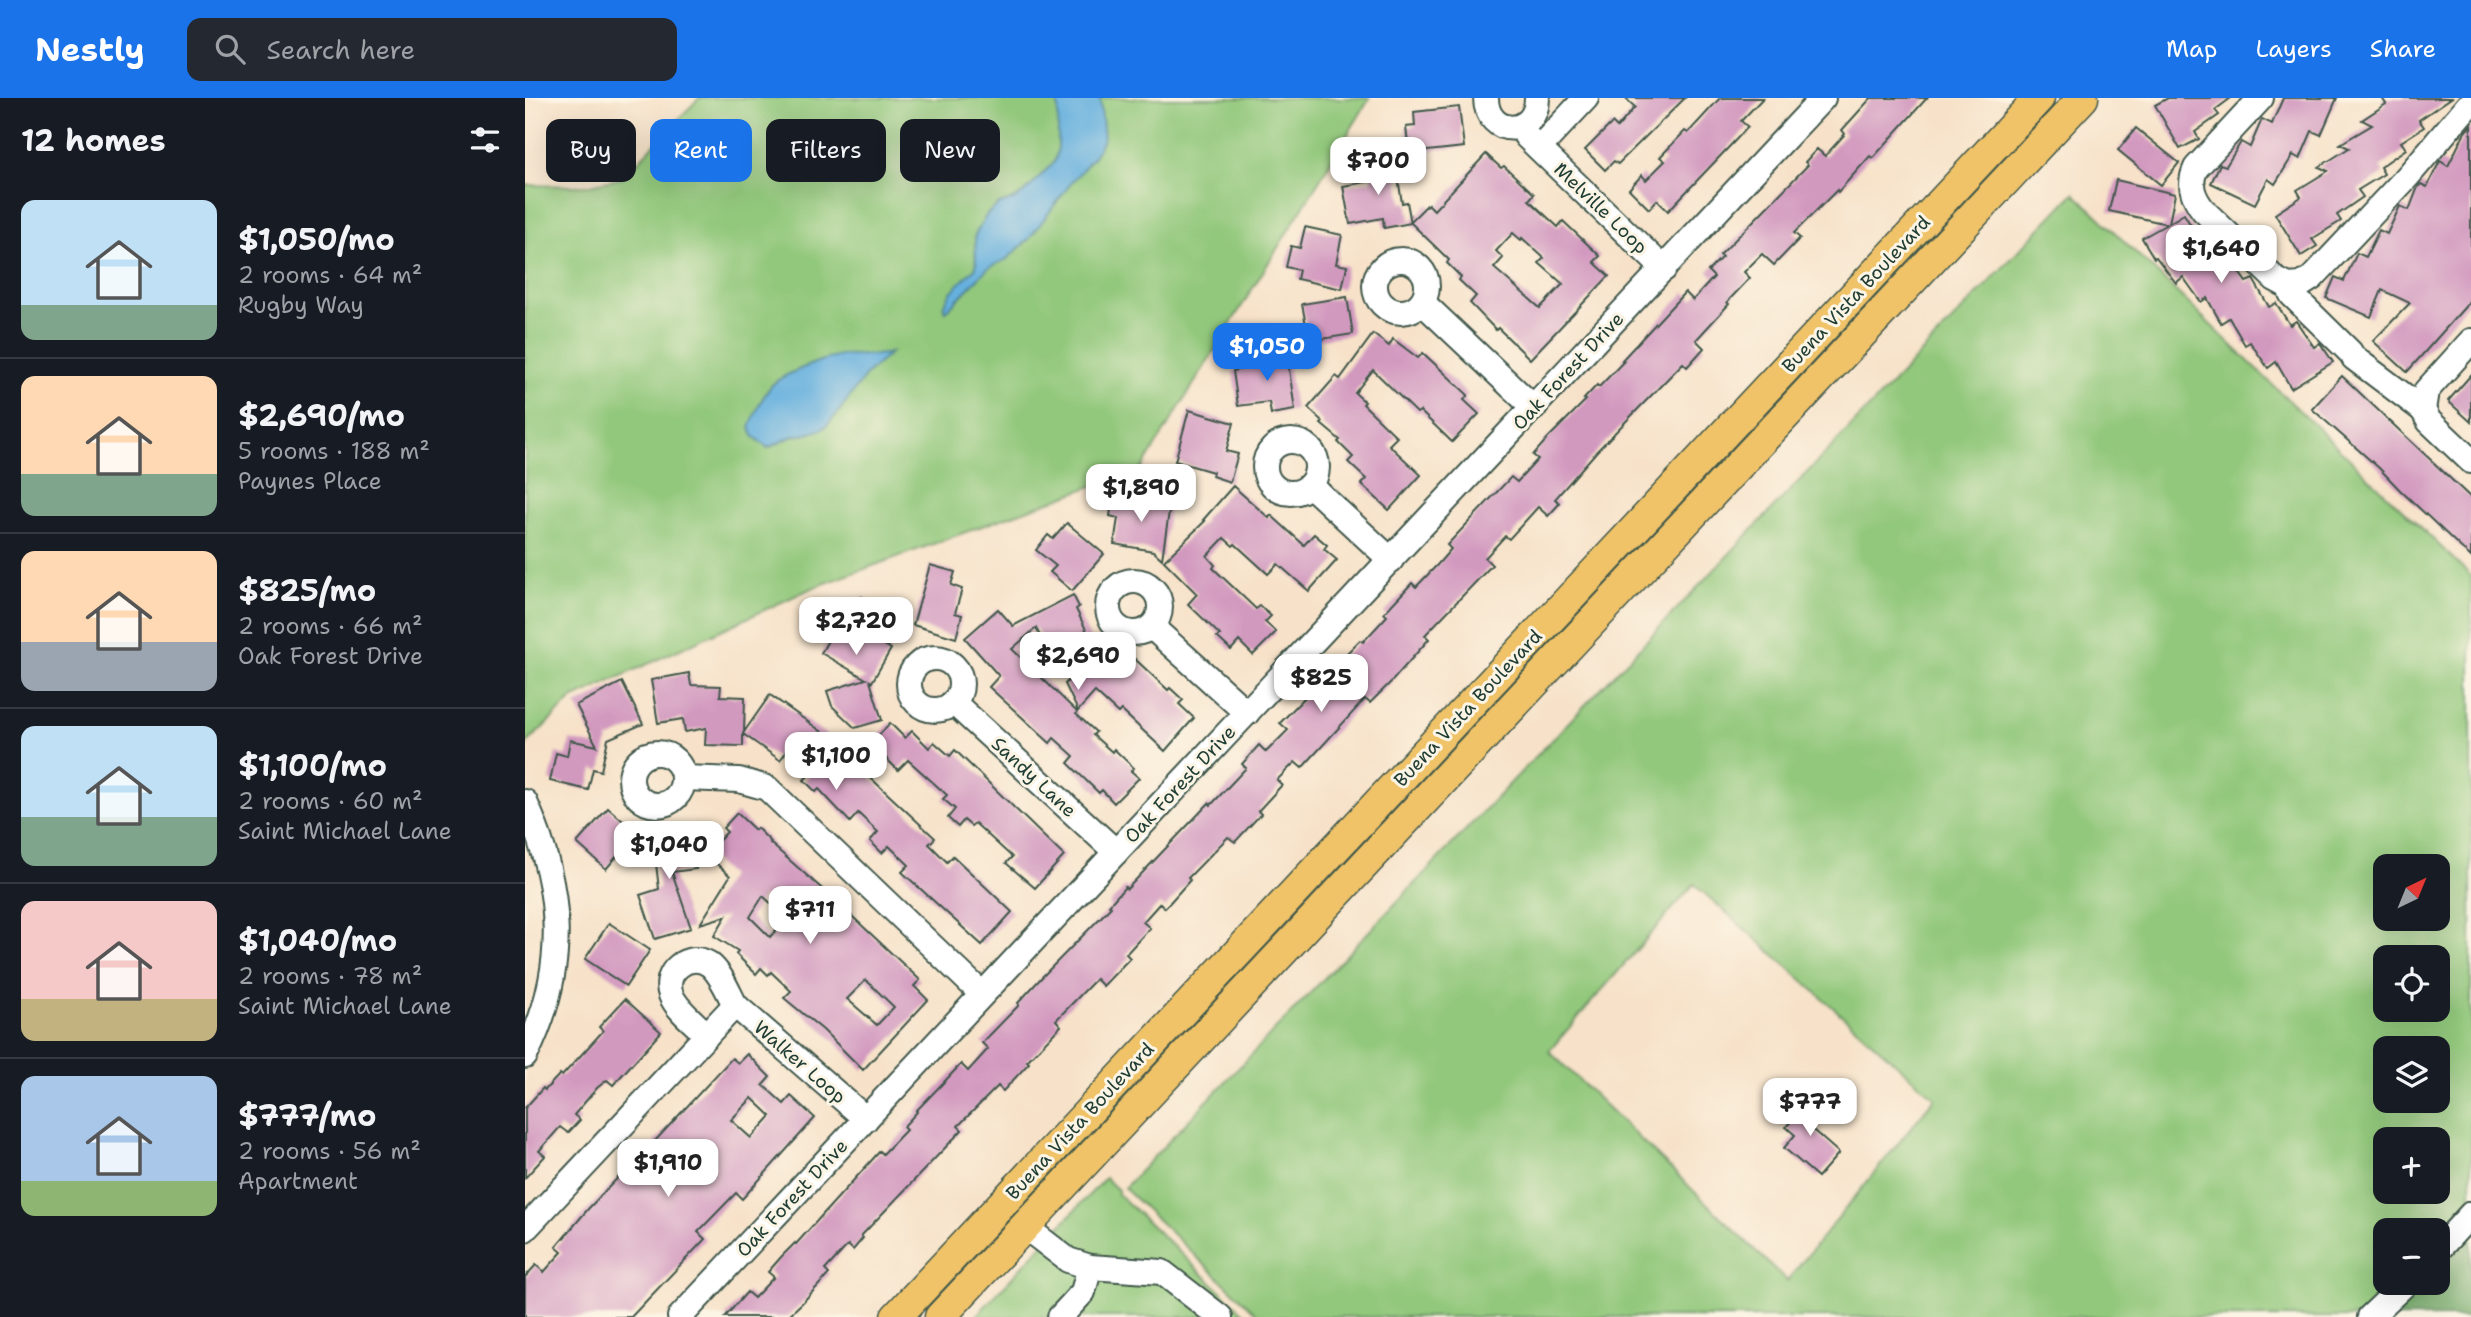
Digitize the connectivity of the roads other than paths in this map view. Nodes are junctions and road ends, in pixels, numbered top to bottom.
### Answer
1 (1486, 98) edge
2 (1537, 98) edge
3 (1586, 98) edge
4 (1823, 98) edge
5 (2039, 98) edge
6 (2083, 98) edge
7 (2261, 98) edge
8 (2471, 102) edge
9 (1523, 125) junction
10 (1539, 148) junction
11 (1664, 269) junction
12 (2288, 286) junction
13 (1422, 302) dead end
14 (2471, 341) edge
15 (1534, 408) junction
16 (2423, 410) junction
17 (2471, 461) edge
18 (1310, 485) dead end
19 (1391, 560) junction
20 (1152, 627) dead end
21 (953, 702) dead end
22 (1247, 713) junction
23 (683, 778) dead end
24 (525, 802) edge
25 (1116, 852) junction
26 (982, 994) junction
27 (735, 1005) junction
28 (707, 1035) junction
29 (525, 1056) edge
30 (866, 1119) junction
31 (1001, 1205) junction
32 (2471, 1214) edge
33 (1024, 1226) junction
34 (525, 1229) edge
35 (2450, 1237) edge
36 (1090, 1267) junction
37 (2393, 1295) edge
38 (680, 1317) edge
39 (896, 1317) edge
40 (940, 1317) edge
41 (1060, 1317) edge
42 (1220, 1317) edge
43 (2370, 1317) edge

1 - 9 street
2 - 9 street
3 - 10 street, Melville Loop
4 - 11 street, Oak Forest Drive
5 - 31 main road, Buena Vista Boulevard
6 - 33 main road, Buena Vista Boulevard
7 - 12 street
8 - 12 street
9 - 10 street, Melville Loop
10 - 11 street, Melville Loop
11 - 15 street, Oak Forest Drive
12 - 16 street
13 - 15 street
14 - 16 street
15 - 19 street, Oak Forest Drive
16 - 17 street
18 - 19 street
19 - 22 street, Oak Forest Drive
20 - 22 street
21 - 25 street, Sandy Lane
22 - 25 street, Oak Forest Drive
23 - 26 street
24 - 29 street
25 - 26 street, Oak Forest Drive
26 - 30 street, Oak Forest Drive
27 - 28 street
27 - 28 street, Walker Loop
27 - 30 street, Walker Loop
28 - 34 street
30 - 38 street, Oak Forest Drive
31 - 33 main road
31 - 39 main road, Buena Vista Boulevard
32 - 35 street
33 - 36 street
33 - 40 main road, Buena Vista Boulevard
36 - 41 street
36 - 42 street
37 - 43 street

